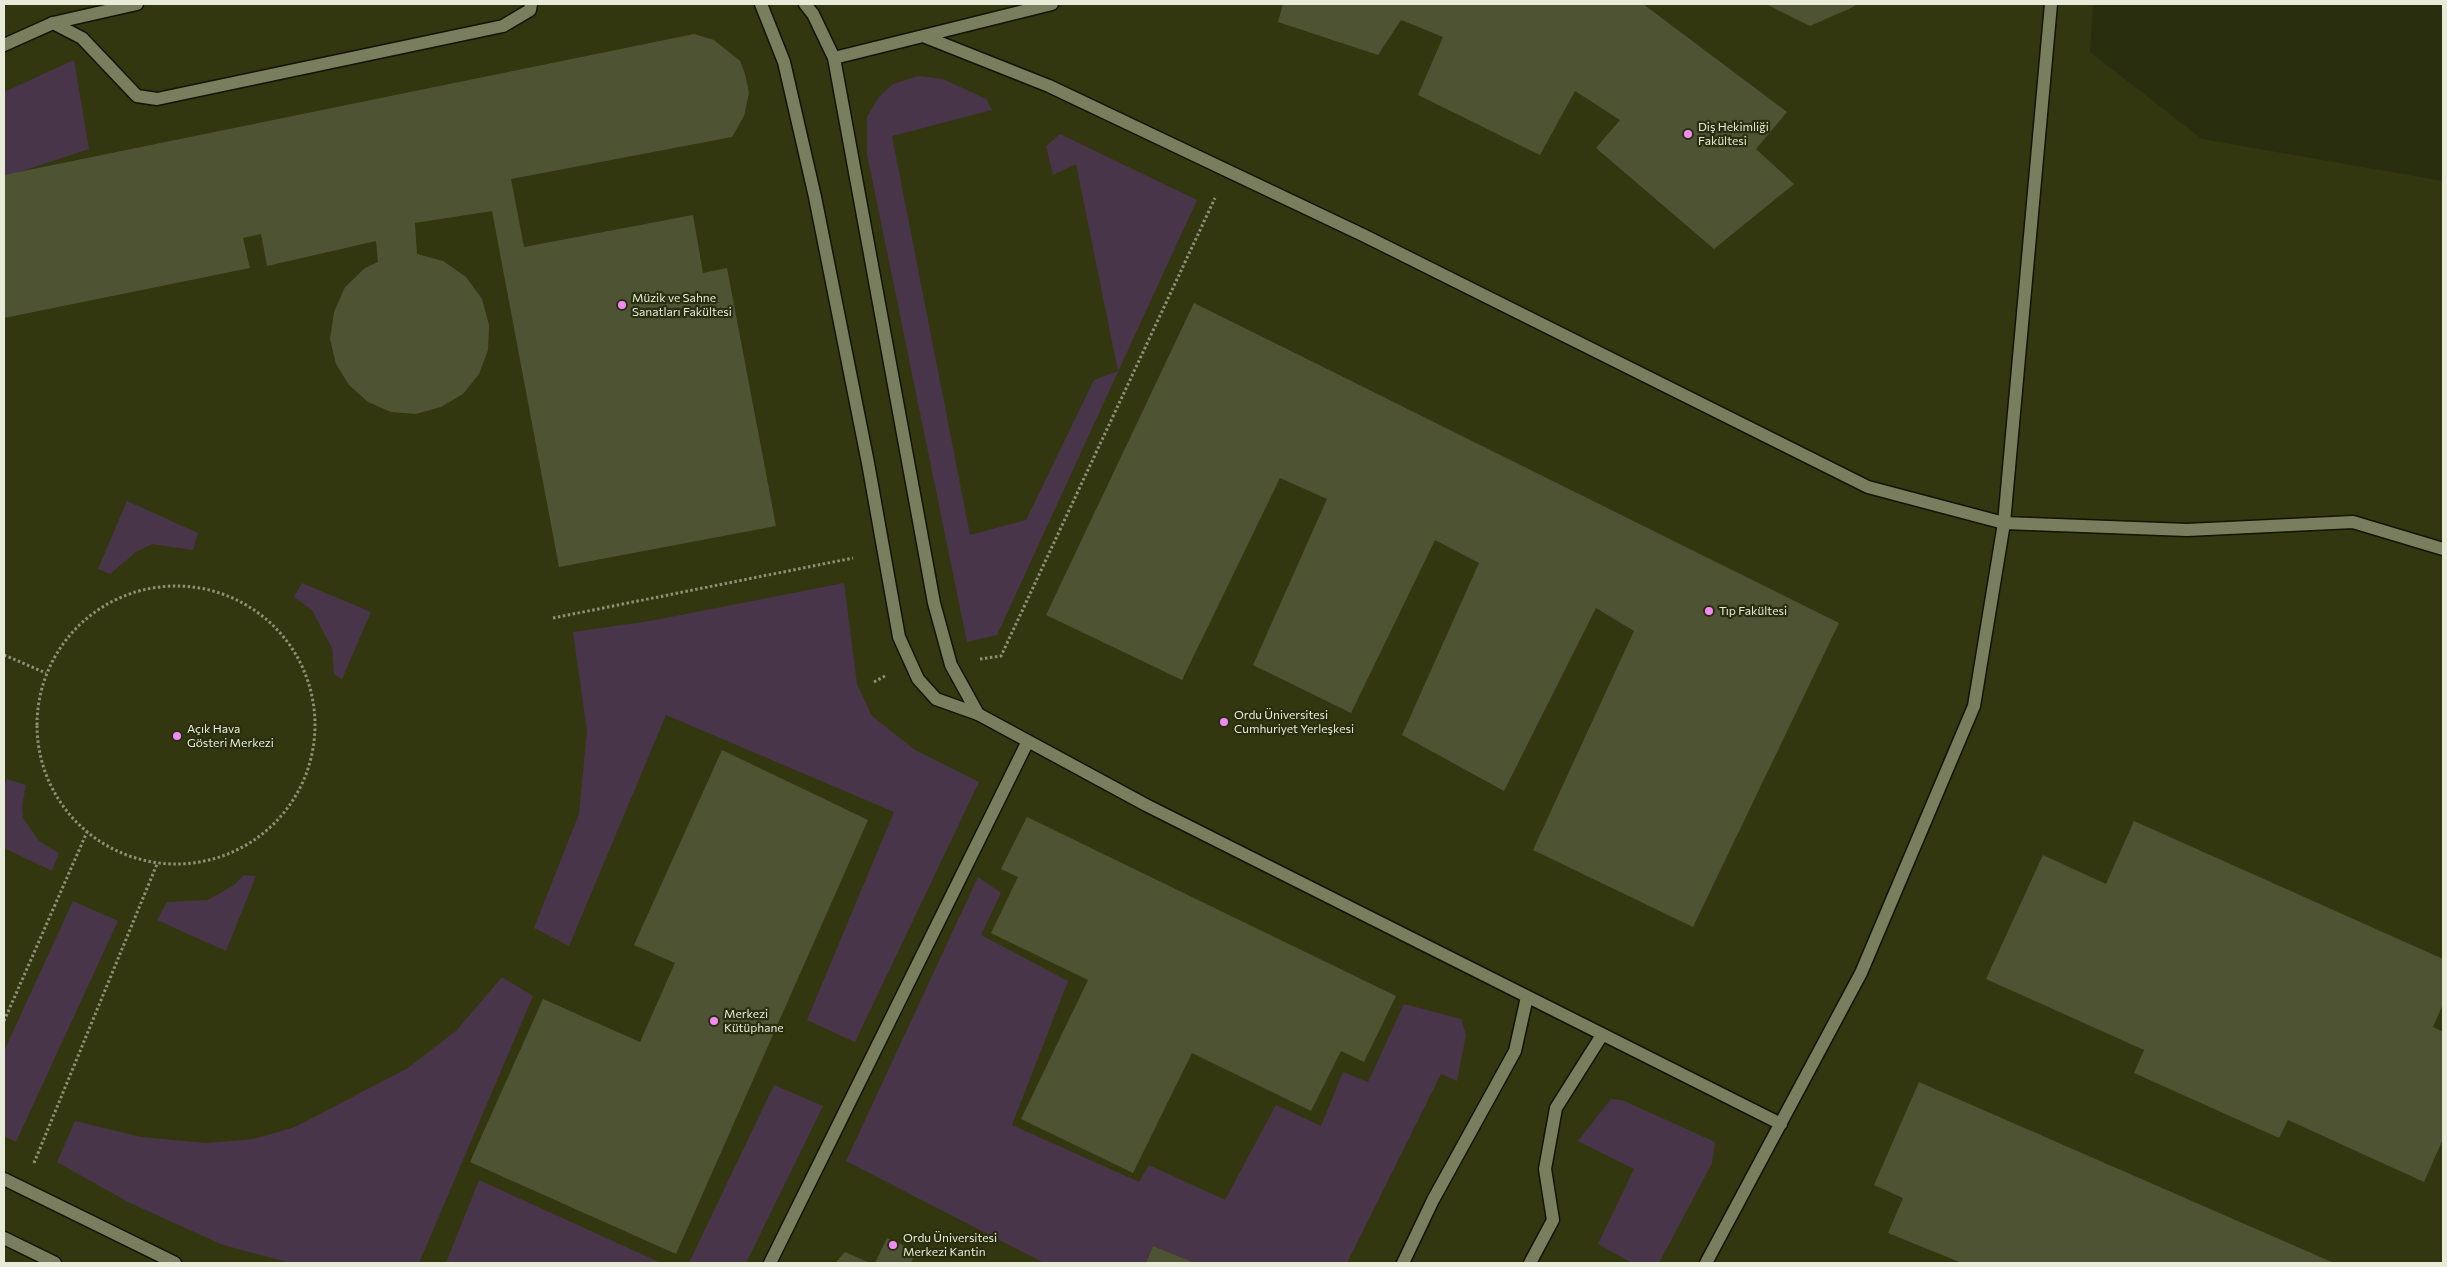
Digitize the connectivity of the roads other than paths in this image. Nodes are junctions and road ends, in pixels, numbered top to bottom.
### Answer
1 (137, 4) edge
2 (531, 4) edge
3 (761, 4) edge
4 (805, 4) edge
5 (1052, 4) edge
6 (2051, 4) edge
7 (54, 23) junction
8 (923, 36) junction
9 (4, 45) edge
10 (834, 58) junction
11 (2004, 522) junction
12 (2443, 549) edge
13 (978, 714) junction
14 (1027, 743) junction
15 (1527, 997) junction
16 (1602, 1035) junction
17 (1780, 1124) junction
18 (4, 1179) edge
19 (4, 1238) edge
20 (55, 1263) edge
21 (175, 1263) edge
22 (770, 1263) edge
23 (1403, 1263) edge
24 (1530, 1263) edge
25 (1706, 1263) edge

1 - 7 street
2 - 7 street
3 - 13 street
4 - 10 street
5 - 8 street
6 - 11 street
7 - 9 street
8 - 10 street
8 - 11 street
10 - 13 street
11 - 12 street
11 - 17 street
13 - 14 street
14 - 15 street
14 - 22 street
15 - 16 street
15 - 23 street
16 - 17 street
16 - 24 street
17 - 25 street
18 - 21 street
19 - 20 street

